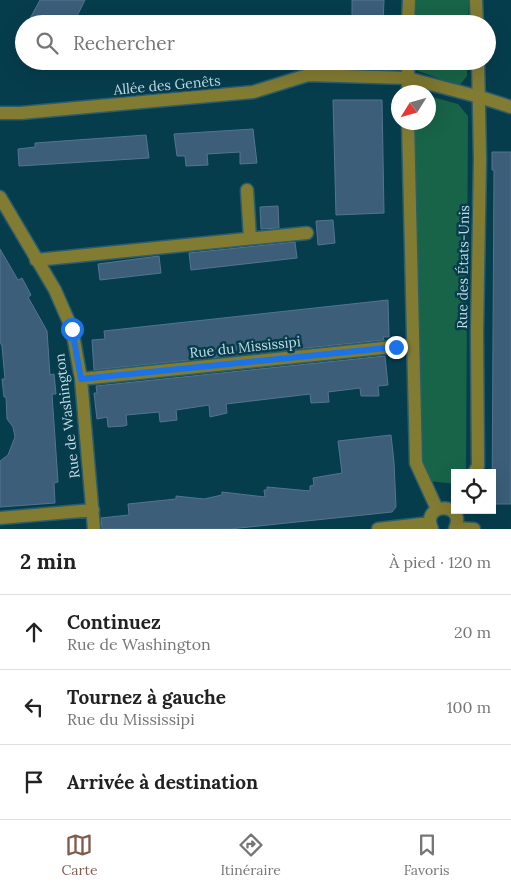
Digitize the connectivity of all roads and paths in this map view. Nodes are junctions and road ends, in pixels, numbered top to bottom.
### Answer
1 (409, 0) edge
2 (476, 0) edge
3 (408, 15) edge
4 (477, 15) edge
5 (407, 70) edge
6 (478, 70) edge
7 (407, 78) junction
8 (408, 85) edge
9 (480, 97) junction
10 (511, 107) edge
11 (0, 113) edge
12 (408, 130) edge
13 (247, 190) dead end
14 (0, 198) edge
15 (307, 233) dead end
16 (250, 238) junction
17 (36, 260) junction
18 (412, 346) junction
19 (81, 379) junction
20 (476, 469) edge
21 (451, 507) edge
22 (437, 509) junction
23 (93, 510) junction
24 (455, 514) edge
25 (0, 518) edge
26 (431, 526) edge
27 (456, 528) edge
28 (94, 529) edge
29 (378, 529) edge
30 (474, 529) edge

1 - 3 street
2 - 4 street
5 - 7 street
6 - 9 street, Rue des États-Unis
7 - 8 street
7 - 9 street, Allée des Genêts
7 - 11 street, Allée des Genêts
9 - 10 street, Allée des Genêts
9 - 20 street, Rue des États-Unis
12 - 18 street
13 - 16 street
14 - 17 street, Rue de Washington
15 - 16 street
16 - 17 street
17 - 19 street, Rue de Washington
18 - 19 street, Rue du Mississipi
18 - 22 street
19 - 23 street, Rue de Washington
21 - 22 street
22 - 26 street
23 - 25 street
23 - 28 street, Rue de Washington
24 - 27 street
26 - 29 street
27 - 30 street

